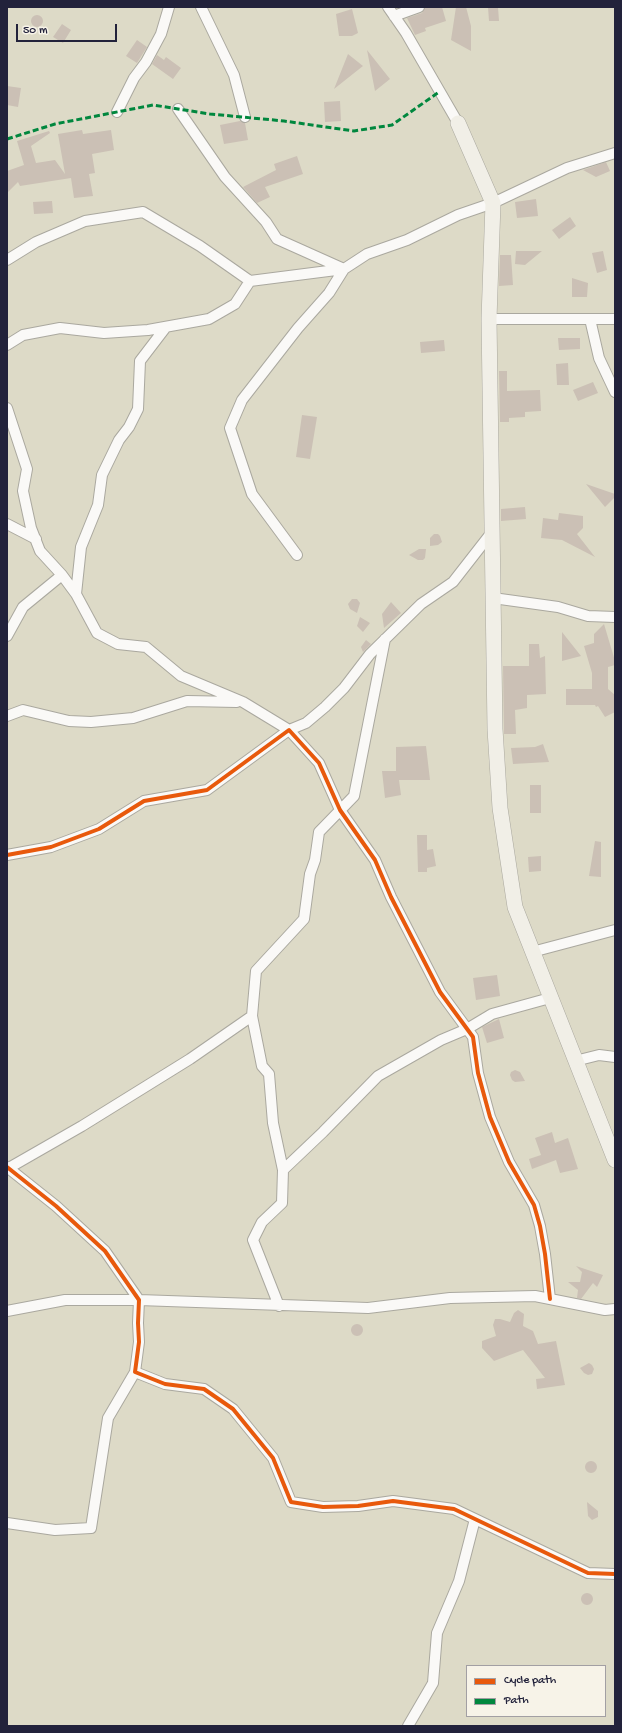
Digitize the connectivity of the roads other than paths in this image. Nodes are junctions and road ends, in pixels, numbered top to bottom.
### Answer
1 (169, 7) edge
2 (201, 7) edge
3 (388, 7) edge
4 (419, 7) edge
5 (394, 16) junction
6 (178, 109) dead end
7 (116, 112) dead end
8 (245, 117) dead end
9 (458, 123) joint
10 (615, 154) edge
11 (493, 203) junction
12 (7, 260) edge
13 (344, 269) junction
14 (250, 280) junction
15 (489, 319) junction
16 (590, 319) junction
17 (615, 319) edge
18 (166, 327) junction
19 (7, 345) edge
20 (614, 388) edge
21 (7, 408) edge
22 (7, 524) edge
23 (492, 532) junction
24 (36, 539) junction
25 (297, 555) dead end
26 (62, 575) junction
27 (76, 594) junction
28 (493, 598) junction
29 (615, 617) edge
30 (7, 636) edge
31 (385, 639) junction
32 (243, 702) junction
33 (7, 716) edge
34 (289, 730) junction
35 (340, 810) junction
36 (7, 855) edge
37 (615, 930) edge
38 (532, 952) junction
39 (550, 998) junction
40 (252, 1016) junction
41 (467, 1029) junction
42 (615, 1057) edge
43 (576, 1061) junction
44 (615, 1160) edge
45 (8, 1168) edge
46 (283, 1170) junction
47 (550, 1299) junction
48 (139, 1300) junction
49 (279, 1306) junction
50 (615, 1309) edge
51 (7, 1311) edge
52 (135, 1372) junction
53 (475, 1519) junction
54 (7, 1523) edge
55 (615, 1574) edge
56 (408, 1726) edge

1 - 7 street
2 - 8 street
3 - 5 street
4 - 5 street
5 - 9 street
6 - 13 street
9 - 11 main road
10 - 11 street
11 - 13 street
11 - 15 main road
12 - 14 street
13 - 14 street
13 - 25 street
14 - 18 street
15 - 16 street
15 - 23 main road
16 - 17 street
16 - 20 street
18 - 19 street
18 - 27 street
21 - 24 street
22 - 24 street
23 - 28 main road
23 - 31 street
24 - 26 street
26 - 27 street
26 - 30 street
27 - 32 street
28 - 29 street
28 - 38 main road
31 - 34 street
31 - 35 street
32 - 33 street
32 - 34 street
34 - 35 street
34 - 36 street
35 - 40 street
35 - 41 street
37 - 38 street
38 - 39 main road
39 - 41 street
39 - 43 main road
40 - 45 street
40 - 46 street
41 - 46 street
41 - 47 street
42 - 43 street
43 - 44 main road
45 - 48 street
46 - 49 street
47 - 49 street
47 - 50 street
48 - 49 street
48 - 51 street
48 - 52 street
52 - 53 street
52 - 54 street
53 - 55 street
53 - 56 street

